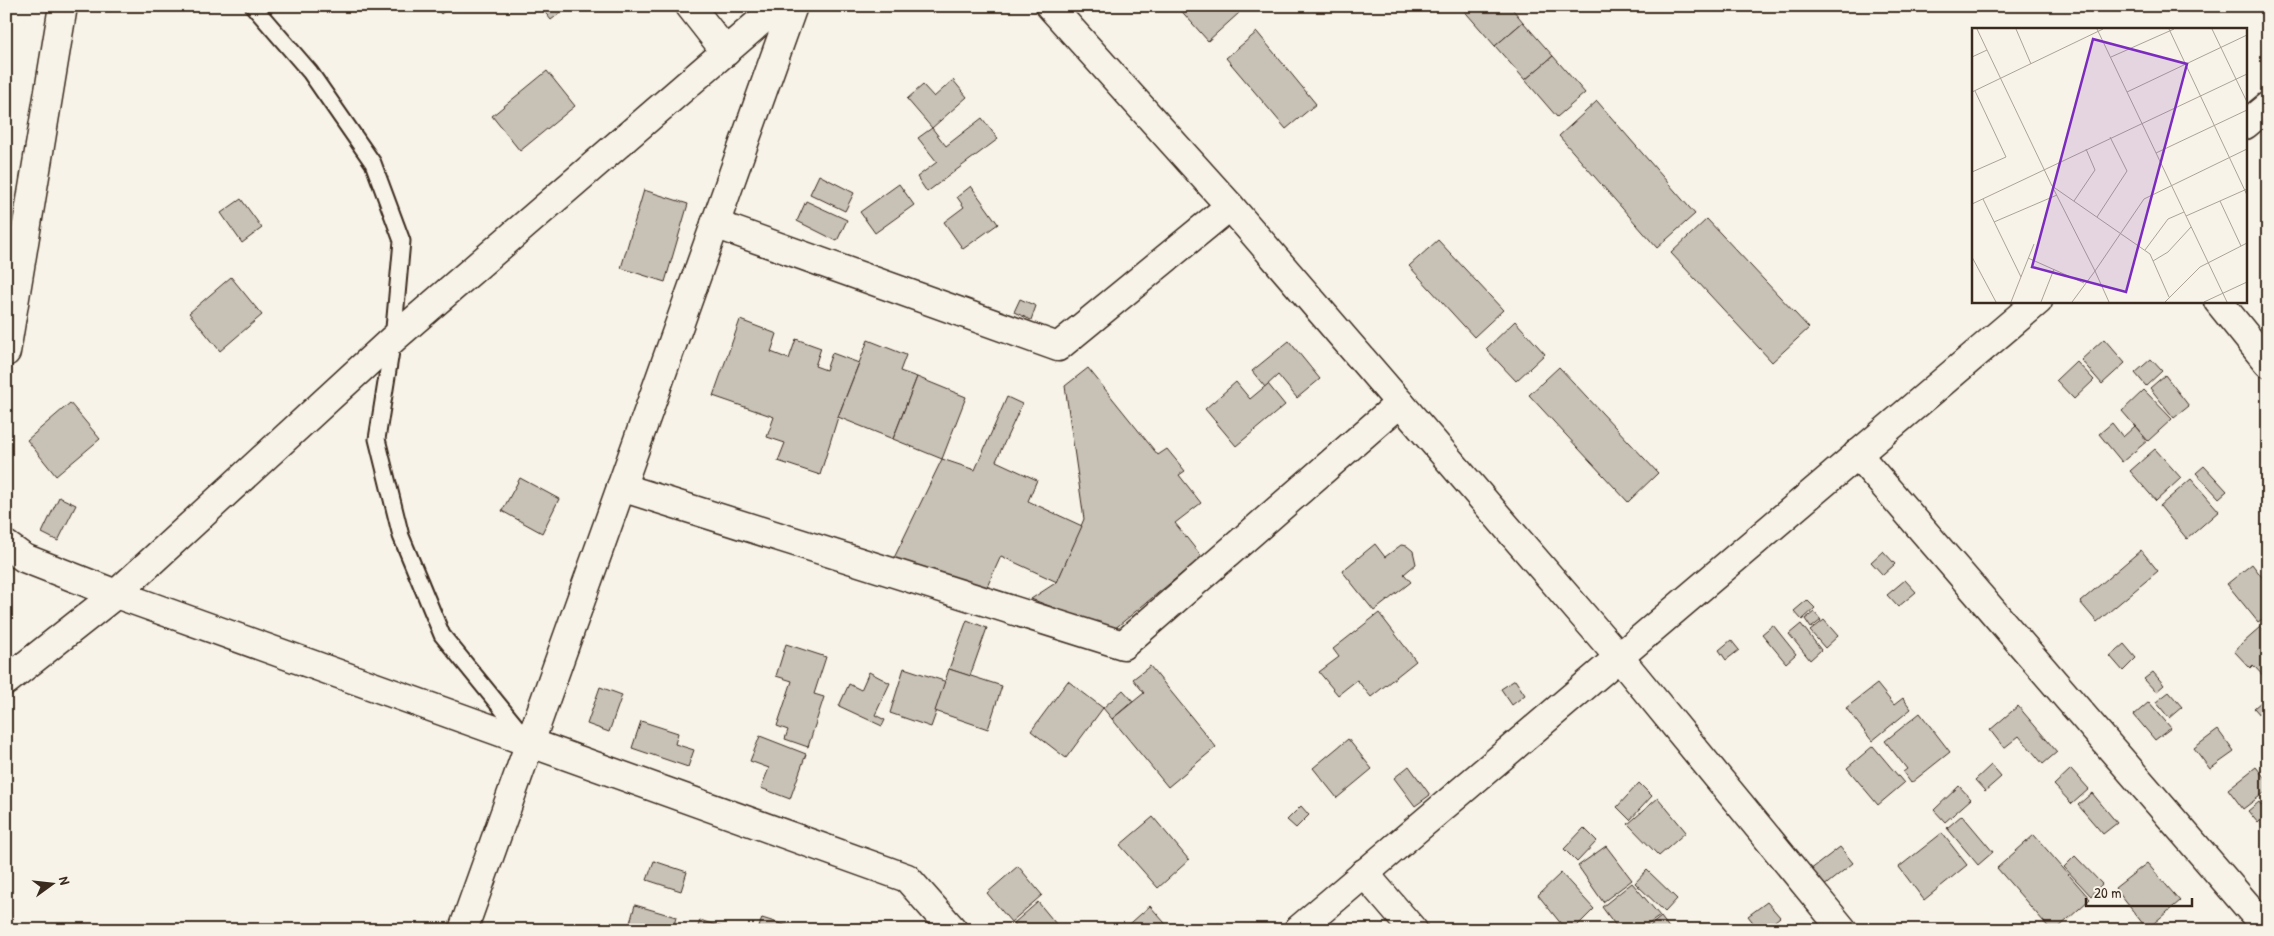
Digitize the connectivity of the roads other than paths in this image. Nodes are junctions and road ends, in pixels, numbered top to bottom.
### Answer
1 (63, 6) edge
2 (253, 6) edge
3 (690, 6) edge
4 (778, 6) edge
5 (793, 6) edge
6 (1050, 6) edge
7 (726, 52) junction
8 (2268, 106) edge
9 (2246, 124) edge
10 (1230, 206) junction
11 (18, 212) edge
12 (715, 224) junction
13 (2037, 302) edge
14 (2219, 302) edge
15 (393, 340) junction
16 (6, 352) edge
17 (2268, 363) edge
18 (1400, 403) junction
19 (1858, 454) junction
20 (621, 487) junction
21 (6, 545) edge
22 (116, 594) junction
23 (1618, 656) junction
24 (6, 682) edge
25 (529, 743) junction
26 (1364, 873) junction
27 (2261, 924) edge
28 (463, 930) edge
29 (953, 930) edge
30 (1298, 930) edge
31 (1413, 930) edge
32 (1843, 930) edge

1 - 11 street
2 - 15 lane
3 - 7 street
4 - 7 street
5 - 12 street
6 - 10 street
7 - 15 street
8 - 9 street
10 - 12 street
10 - 18 street
11 - 16 street
12 - 20 street
13 - 19 street
14 - 17 street
15 - 22 street
15 - 25 lane
18 - 20 street
18 - 23 street
19 - 23 street
19 - 27 street
20 - 25 street
21 - 22 street
22 - 24 street
22 - 25 street
23 - 26 street
23 - 32 street
25 - 28 street
25 - 29 street
26 - 30 street
26 - 31 street

